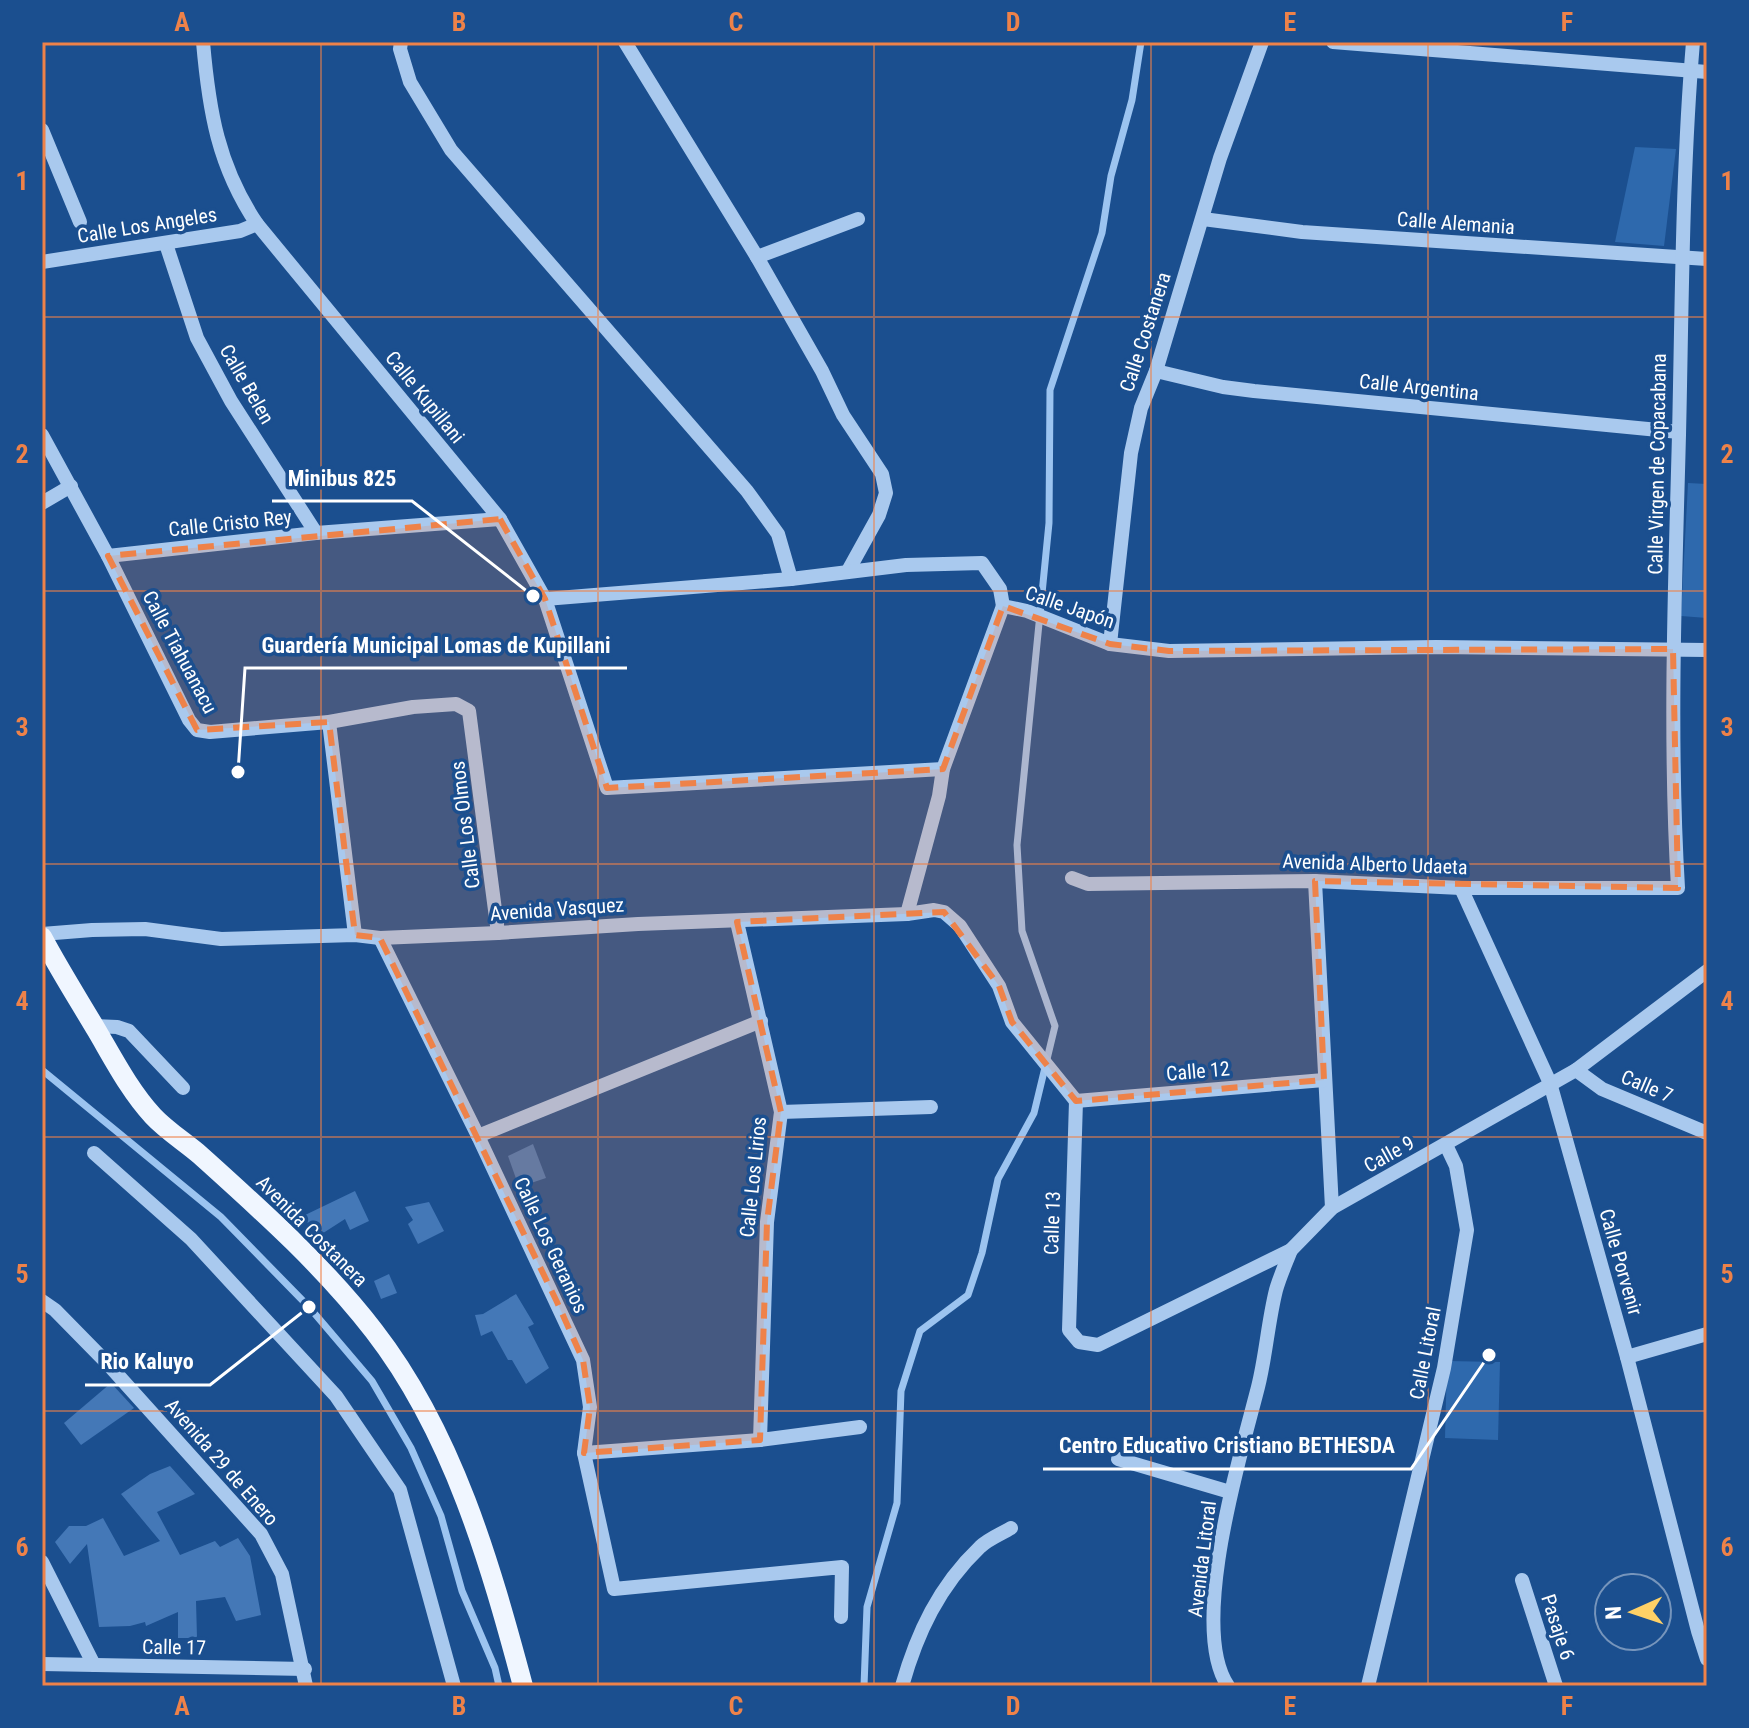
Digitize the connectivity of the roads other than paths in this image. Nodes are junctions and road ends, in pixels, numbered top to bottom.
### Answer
1 (203, 42) edge
2 (401, 42) edge
3 (625, 42) edge
4 (1262, 42) edge
5 (1333, 42) edge
6 (1693, 42) edge
7 (1690, 72) junction
8 (1707, 72) edge
9 (42, 130) edge
10 (858, 219) dead end
11 (1203, 219) junction
12 (80, 222) dead end
13 (257, 224) junction
14 (166, 244) junction
15 (757, 257) junction
16 (1681, 258) junction
17 (1707, 259) edge
18 (42, 262) edge
19 (1156, 371) junction
20 (1679, 432) junction
21 (42, 435) edge
22 (71, 486) junction
23 (42, 503) edge
24 (500, 519) junction
25 (316, 533) junction
26 (108, 556) junction
27 (848, 571) junction
28 (791, 579) junction
29 (545, 599) junction
30 (1003, 606) junction
31 (1103, 641) junction
32 (1673, 649) junction
33 (1707, 650) edge
34 (469, 711) joint
35 (329, 722) junction
36 (943, 769) junction
37 (1072, 878) dead end
38 (1315, 881) junction
39 (1461, 888) junction
40 (1678, 888) joint
41 (907, 914) junction
42 (737, 922) junction
43 (498, 933) junction
44 (42, 935) edge
45 (355, 935) junction
46 (380, 938) junction
47 (1707, 971) edge
48 (761, 1021) junction
49 (94, 1026) junction
50 (1576, 1070) junction
51 (1324, 1080) junction
52 (1550, 1083) junction
53 (183, 1088) dead end
54 (1076, 1101) junction
55 (931, 1107) dead end
56 (781, 1112) junction
57 (1707, 1133) edge
58 (478, 1136) junction
59 (1446, 1145) junction
60 (94, 1153) dead end
61 (1332, 1208) junction
62 (1291, 1250) junction
63 (42, 1301) edge
64 (1707, 1334) edge
65 (1079, 1342) joint
66 (1627, 1357) junction
67 (860, 1427) dead end
68 (760, 1440) junction
69 (584, 1453) junction
70 (1118, 1459) dead end
71 (1230, 1492) junction
72 (1011, 1528) dead end
73 (42, 1562) edge
74 (1522, 1580) dead end
75 (841, 1617) dead end
76 (1707, 1659) edge
77 (42, 1664) edge
78 (94, 1665) junction
79 (305, 1669) junction
80 (306, 1686) edge
81 (454, 1686) edge
82 (523, 1686) edge
83 (902, 1686) edge
84 (1228, 1686) edge
85 (1368, 1686) edge
86 (1556, 1686) edge

1 - 13 street, Calle Kupillani
2 - 28 street
3 - 15 street
4 - 11 street, Calle Costanera
5 - 7 street
6 - 7 street, Calle Virgen de Copacabana
7 - 8 street
7 - 16 street, Calle Virgen de Copacabana
9 - 12 street
10 - 15 street
11 - 16 street, Calle Alemania
11 - 19 street, Calle Costanera
13 - 14 street, Calle Los Angeles
13 - 24 street, Calle Kupillani
14 - 18 street, Calle Los Angeles
14 - 25 street, Calle Belen
15 - 27 street
16 - 17 street, Calle Alemania
16 - 20 street, Calle Virgen de Copacabana
19 - 20 street, Calle Argentina
19 - 31 street, Calle Costanera
20 - 32 street, Calle Virgen de Copacabana
21 - 22 street, Calle Tiahuanacu
22 - 23 street
22 - 26 street, Calle Tiahuanacu
24 - 25 street, Calle Cristo Rey
24 - 29 street, Calle Kupillani
25 - 26 street, Calle Cristo Rey
26 - 35 street, Calle Tiahuanacu
27 - 28 street, Calle Japón
27 - 30 street, Calle Japón
28 - 29 street, Calle Japón
29 - 36 street, Calle Kupillani
30 - 31 street, Calle Japón
30 - 36 street
31 - 32 street, Calle Japón
32 - 33 street, Calle Japón
32 - 40 street, Calle Virgen de Copacabana
34 - 35 street, Calle Tiahuanacu
34 - 43 street, Calle Los Olmos
35 - 45 street
36 - 41 street
37 - 38 street, Avenida Alberto Udaeta
38 - 39 street, Avenida Alberto Udaeta
38 - 51 street
39 - 40 street, Avenida Alberto Udaeta
39 - 52 street, Calle Porvenir
41 - 42 street, Avenida Vasquez
41 - 54 street, Avenida Vasquez
42 - 43 street, Avenida Vasquez
42 - 48 street, Calle Los Lirios
43 - 46 street, Avenida Vasquez
44 - 45 street, Avenida Vasquez
44 - 49 main road, Avenida Costanera
45 - 46 street, Avenida Vasquez
46 - 58 street, Calle Los Geranios
47 - 50 street, Calle 9
48 - 56 street, Calle Los Lirios
48 - 58 street
49 - 53 street
49 - 82 main road, Avenida Costanera
50 - 52 street, Calle 9
50 - 57 street, Calle 7
51 - 54 street, Calle 12
51 - 61 street
52 - 59 street, Calle 9
52 - 66 street, Calle Porvenir
54 - 65 street, Calle 13
55 - 56 street
56 - 68 street, Calle Los Lirios
58 - 69 street, Calle Los Geranios
59 - 61 street, Calle 9
59 - 85 street, Calle Litoral
60 - 81 street
61 - 62 street, Calle 9
62 - 65 street, Calle 9
62 - 71 street, Avenida Litoral
63 - 79 street, Avenida 29 de Enero
64 - 66 street
66 - 76 street, Calle Porvenir
67 - 68 street
68 - 69 street
69 - 75 street, Calle Los Geranios
70 - 71 street
71 - 84 street, Avenida Litoral
72 - 83 street
73 - 78 street
74 - 86 street, Pasaje 6
77 - 78 street, Calle 17
78 - 79 street, Calle 17
79 - 80 street, Avenida 29 de Enero

